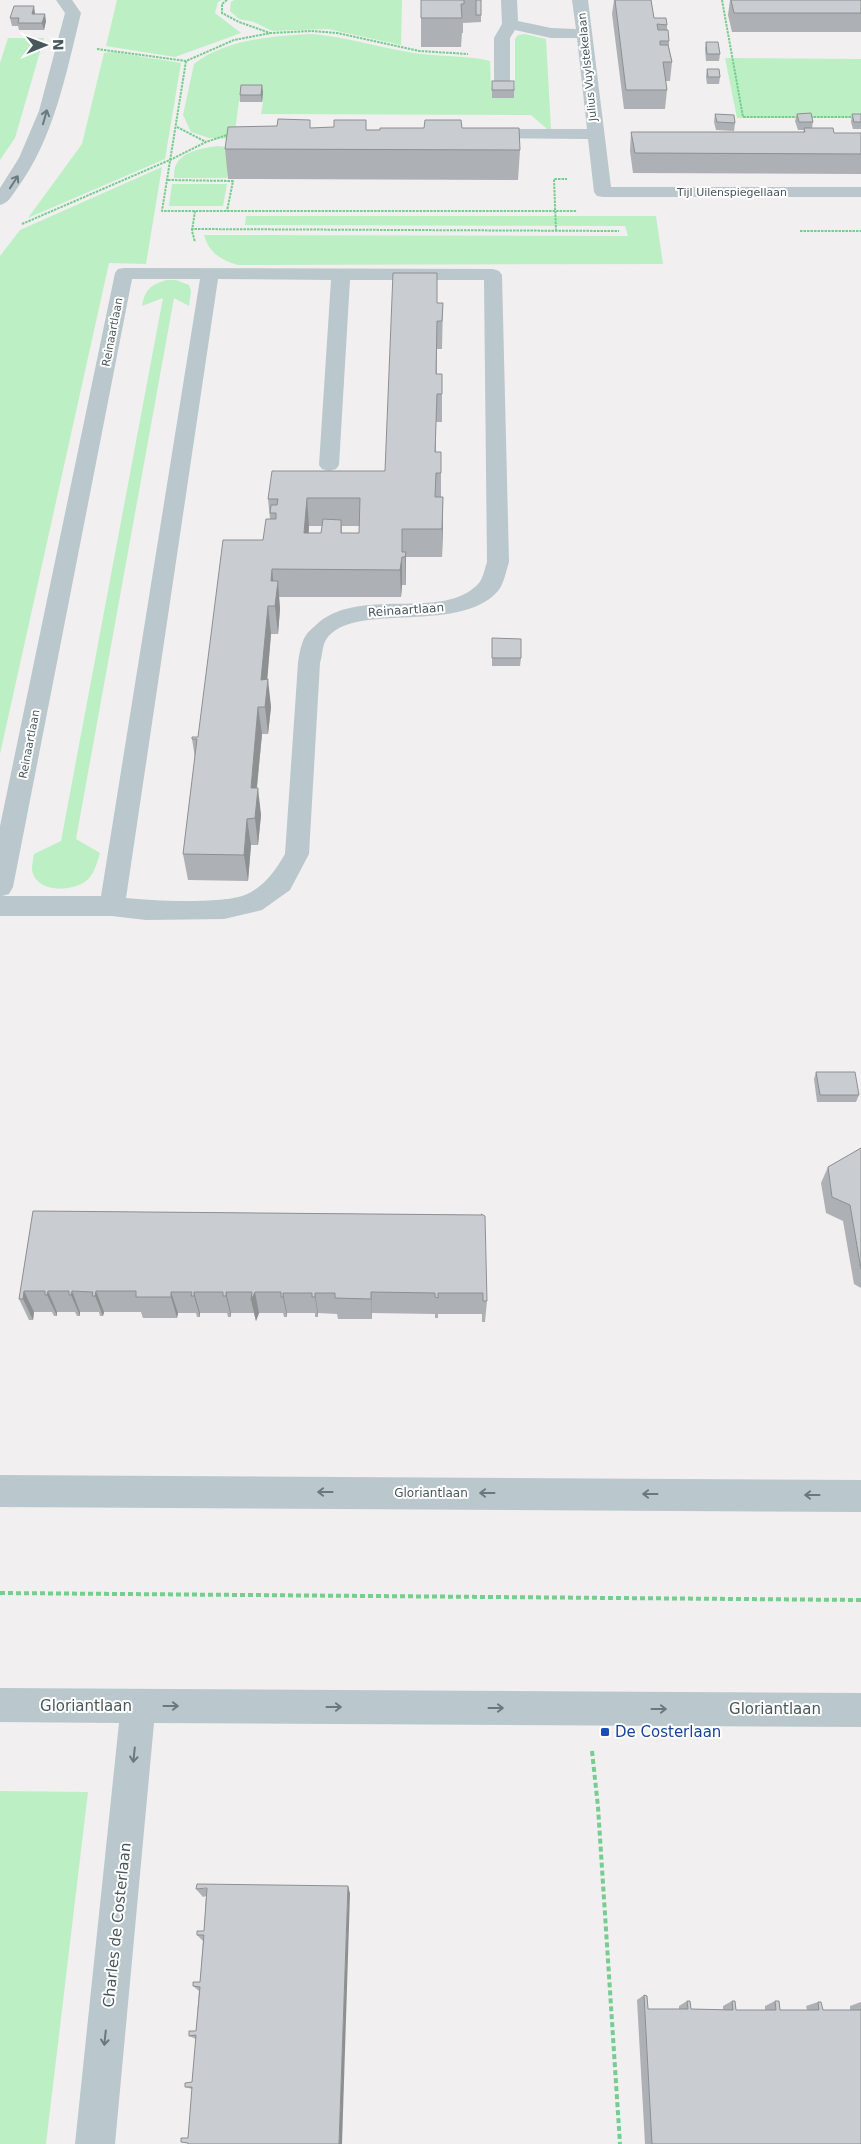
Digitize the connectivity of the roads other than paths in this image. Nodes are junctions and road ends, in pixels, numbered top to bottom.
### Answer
1 (64, 0) edge
2 (509, 0) edge
3 (580, 0) edge
4 (510, 24) junction
5 (583, 34) junction
6 (502, 85) edge
7 (468, 134) edge
8 (595, 134) junction
9 (602, 185) joint
10 (861, 192) edge
11 (0, 200) edge
12 (210, 274) junction
13 (341, 274) junction
14 (328, 465) dead end
15 (0, 887) edge
16 (0, 906) edge
17 (112, 906) junction
18 (0, 1491) edge
19 (861, 1496) edge
20 (0, 1706) edge
21 (138, 1706) junction
22 (861, 1710) edge
23 (95, 2144) edge

11 -> 1 street
2 - 4 street
3 - 5 street, Julius Vuylstekelaan
4 - 5 street
4 - 6 street
5 - 8 street, Julius Vuylstekelaan
7 - 8 street, Julius Vuylstekelaan
8 - 9 street, Julius Vuylstekelaan
9 - 10 street, Tijl Uilenspiegellaan
12 - 13 street, Reinaartlaan
12 - 15 street, Reinaartlaan
12 - 17 street
13 - 14 street
13 - 17 street, Reinaartlaan
16 - 17 street, Reinaartlaan
19 -> 18 street, Gloriantlaan
20 - 21 street, Gloriantlaan
21 -> 22 street, Gloriantlaan
21 -> 23 street, Charles de Costerlaan

